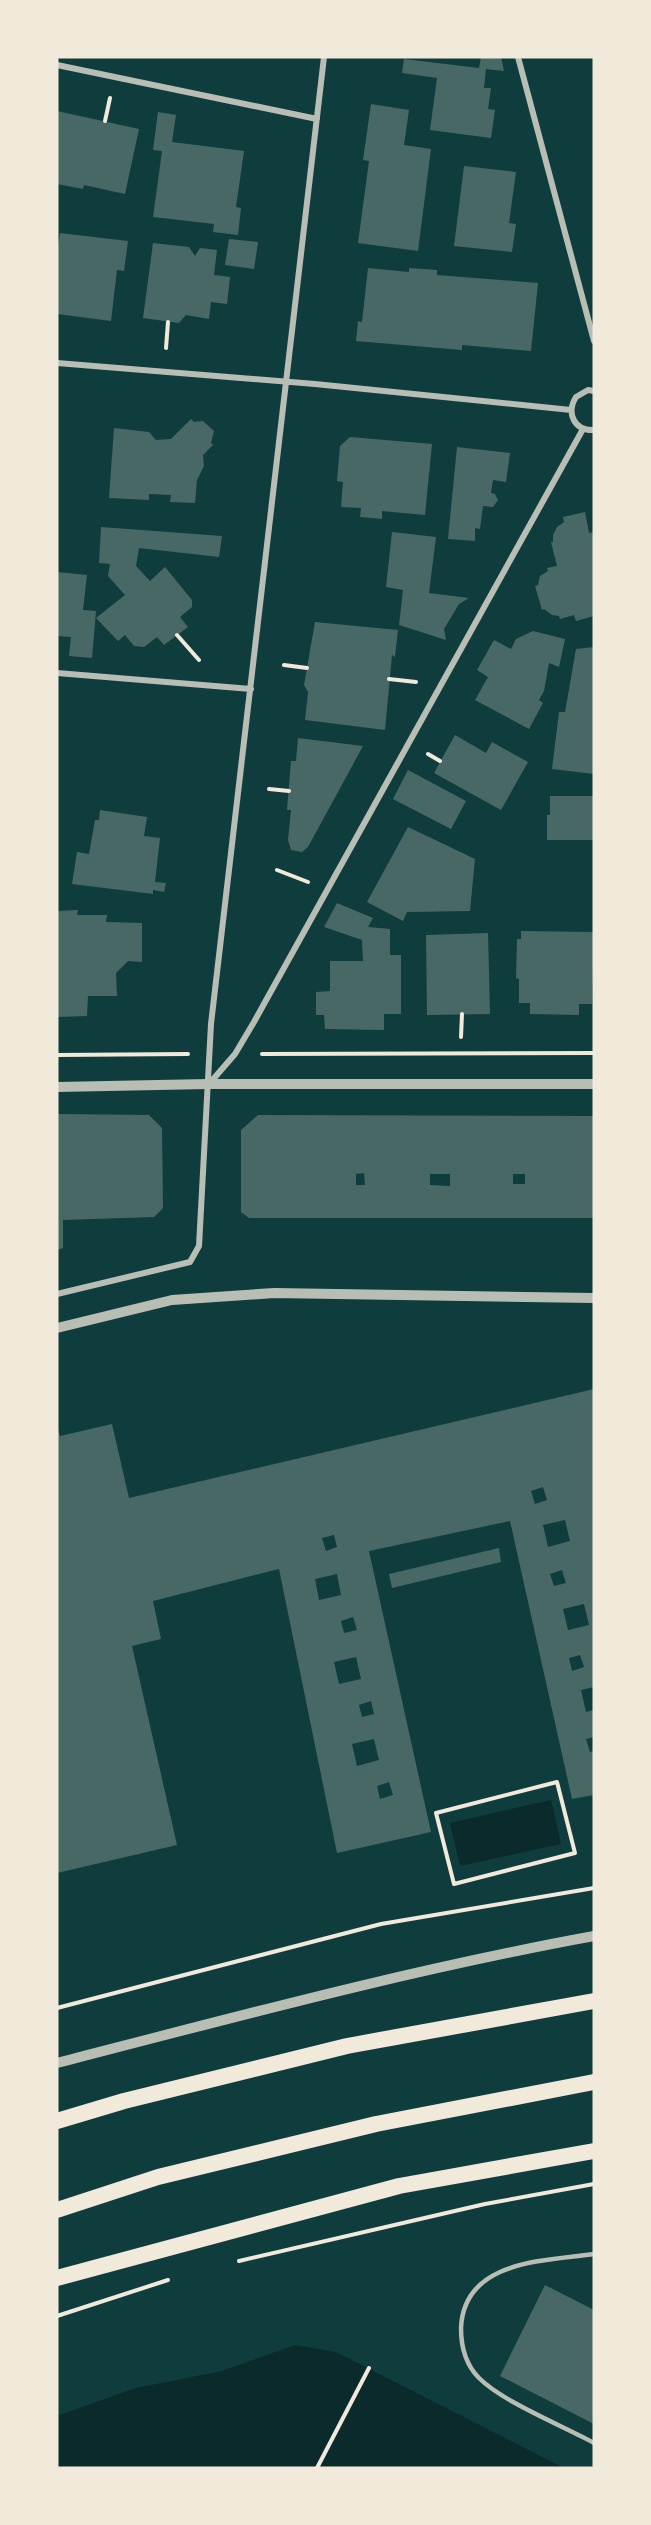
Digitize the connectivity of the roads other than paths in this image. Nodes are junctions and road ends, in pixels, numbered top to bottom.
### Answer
1 (324, 57) edge
2 (518, 57) edge
3 (57, 65) edge
4 (317, 120) junction
5 (594, 341) edge
6 (57, 363) edge
7 (286, 382) junction
8 (594, 391) edge
9 (571, 410) junction
10 (583, 429) junction
11 (594, 430) edge
12 (57, 673) edge
13 (250, 689) junction
14 (208, 1084) junction
15 (594, 1084) edge
16 (57, 1087) edge
17 (57, 1294) edge
18 (594, 1298) edge
19 (57, 1328) edge
20 (594, 1936) edge
21 (594, 2001) edge
22 (57, 2063) edge
23 (594, 2082) edge
24 (57, 2121) edge
25 (594, 2151) edge
26 (57, 2210) edge
27 (594, 2254) edge
28 (57, 2278) edge
29 (594, 2443) edge

1 - 4 street
2 - 5 street
3 - 4 street
4 - 7 street
6 - 7 street
7 - 9 street
7 - 13 street
8 - 9 street
9 - 10 street
10 - 11 street
10 - 14 street
12 - 13 street
13 - 14 street
14 - 15 street
14 - 16 street
14 - 17 street
18 - 19 street
20 - 22 street
21 - 24 highway
23 - 26 highway
25 - 28 highway
27 - 29 lane

